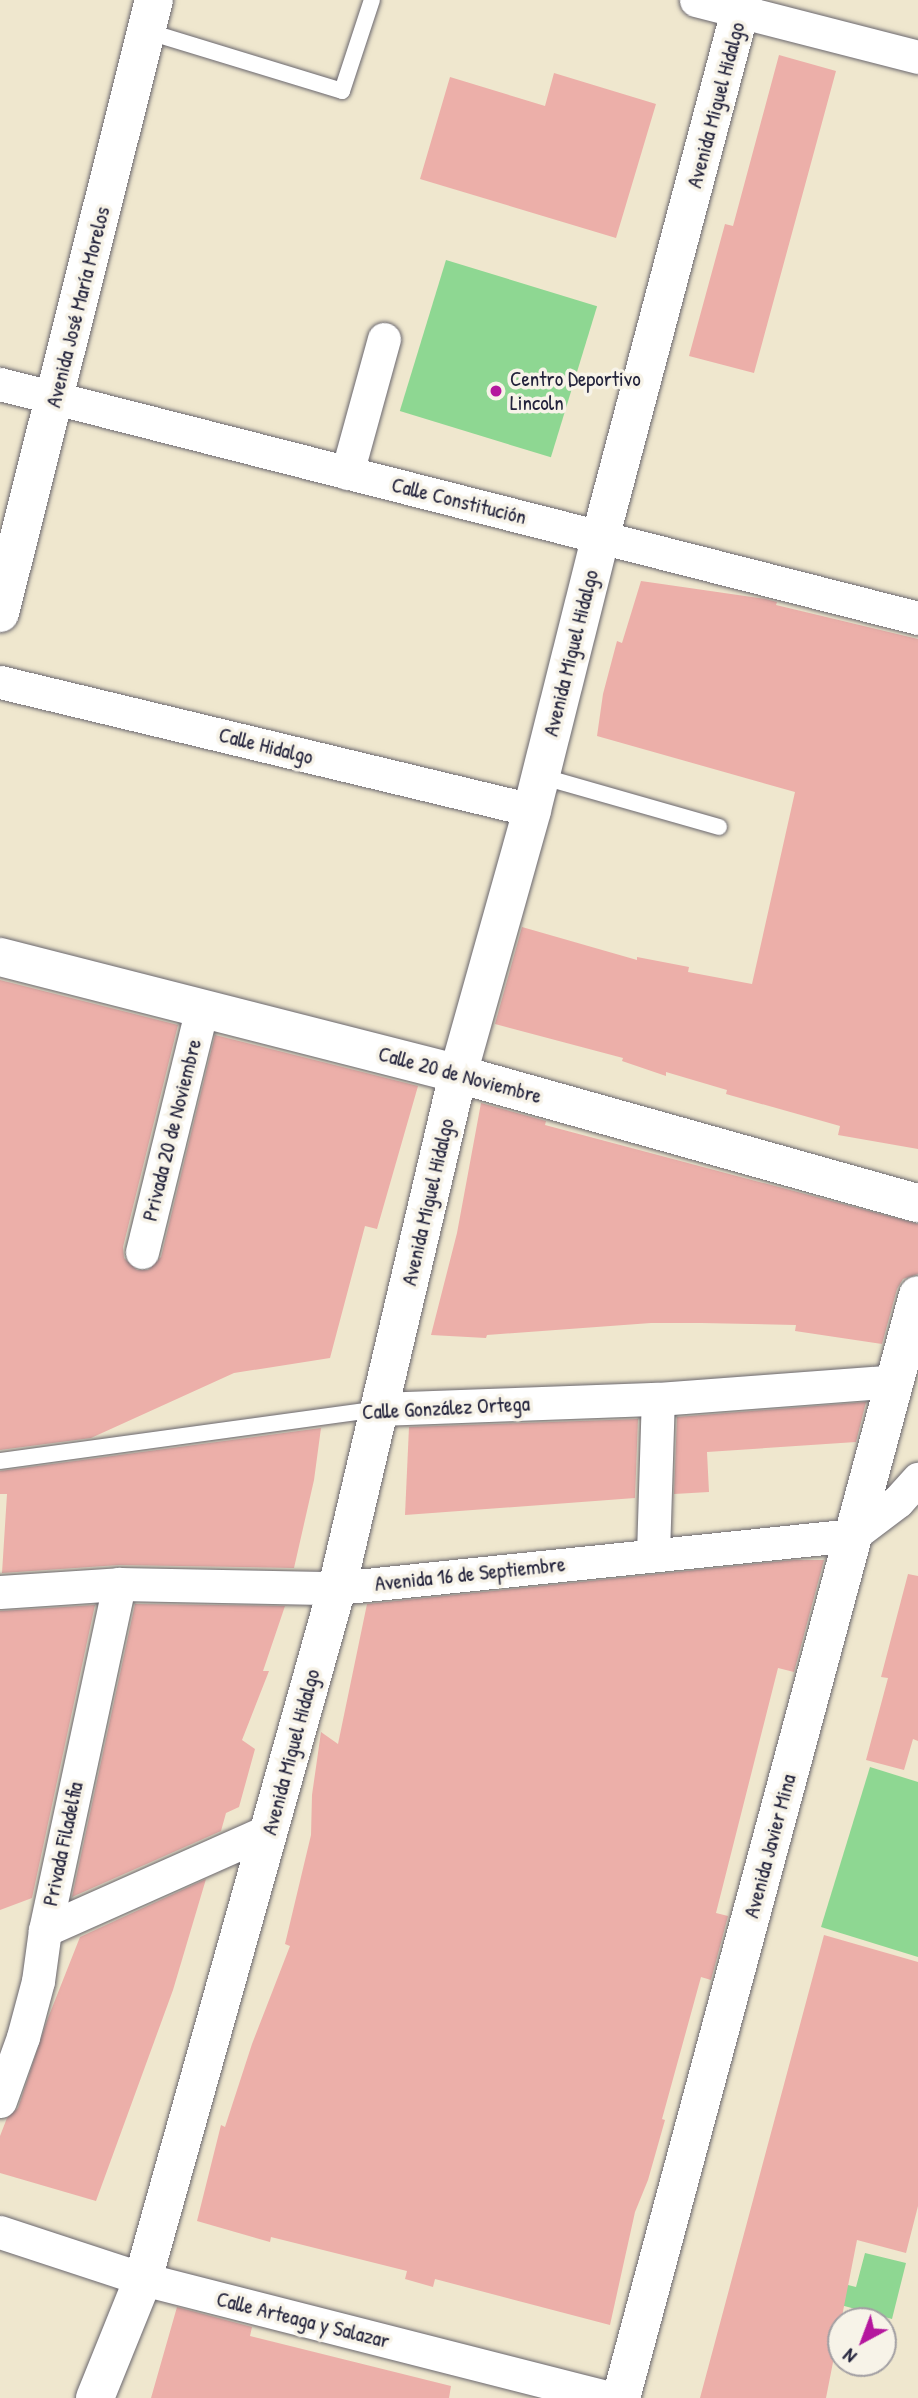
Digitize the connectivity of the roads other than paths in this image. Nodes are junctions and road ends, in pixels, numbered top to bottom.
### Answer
1 (372, 0) edge
2 (696, 0) edge
3 (742, 6) edge
4 (150, 16) edge
5 (918, 57) edge
6 (384, 339) dead end
7 (0, 384) edge
8 (55, 398) junction
9 (347, 473) junction
10 (601, 536) junction
11 (0, 612) edge
12 (918, 618) edge
13 (0, 682) edge
14 (536, 793) junction
15 (719, 827) dead end
16 (0, 957) edge
17 (202, 1007) junction
18 (458, 1074) junction
19 (918, 1203) edge
20 (142, 1252) dead end
21 (918, 1294) edge
22 (895, 1381) junction
23 (658, 1399) junction
24 (379, 1409) junction
25 (0, 1461) edge
26 (912, 1497) edge
27 (853, 1535) junction
28 (653, 1554) junction
29 (119, 1584) junction
30 (337, 1588) junction
31 (0, 1592) edge
32 (270, 1830) junction
33 (45, 1930) junction
34 (0, 2101) edge
35 (0, 2232) edge
36 (143, 2278) junction
37 (95, 2398) edge
38 (609, 2398) edge
39 (621, 2398) edge

1 - 4 lane
2 - 3 street
3 - 5 street
3 - 10 main road, Avenida Miguel Hidalgo
4 - 8 main road, Avenida José María Morelos
6 - 9 street
7 - 8 street, Calle Constitución
8 - 9 street, Calle Constitución
8 - 11 main road, Avenida José María Morelos
9 - 10 street, Calle Constitución
10 - 12 street, Calle Constitución
10 - 14 main road, Avenida Miguel Hidalgo
13 - 14 street, Calle Hidalgo
14 - 15 lane
14 - 18 main road, Avenida Miguel Hidalgo
16 - 17 main road, Calle 20 de Noviembre
17 - 18 main road, Calle 20 de Noviembre
17 - 20 street, Privada 20 de Noviembre
18 - 19 main road, Calle 20 de Noviembre
18 - 24 main road, Avenida Miguel Hidalgo
21 - 22 main road, Avenida Javier Mina
22 - 23 street, Calle González Ortega
22 - 27 main road, Avenida Javier Mina
23 - 24 street, Calle González Ortega
23 - 28 street
24 - 25 lane, Calle González Ortega
24 - 30 main road, Avenida Miguel Hidalgo
26 - 27 street
27 - 28 street, Avenida 16 de Septiembre
27 - 39 main road, Avenida Javier Mina
28 - 30 street, Avenida 16 de Septiembre
29 - 30 street, Avenida 16 de Septiembre
29 - 31 street, Avenida 16 de Septiembre
29 - 33 street, Privada Filadelfia
30 - 32 main road, Avenida Miguel Hidalgo
32 - 33 street
32 - 36 main road, Avenida Miguel Hidalgo
33 - 34 street, Privada Filadelfia
35 - 36 street, Calle Arteaga y Salazar
36 - 37 main road, Avenida Miguel Hidalgo
36 - 38 street, Calle Arteaga y Salazar

